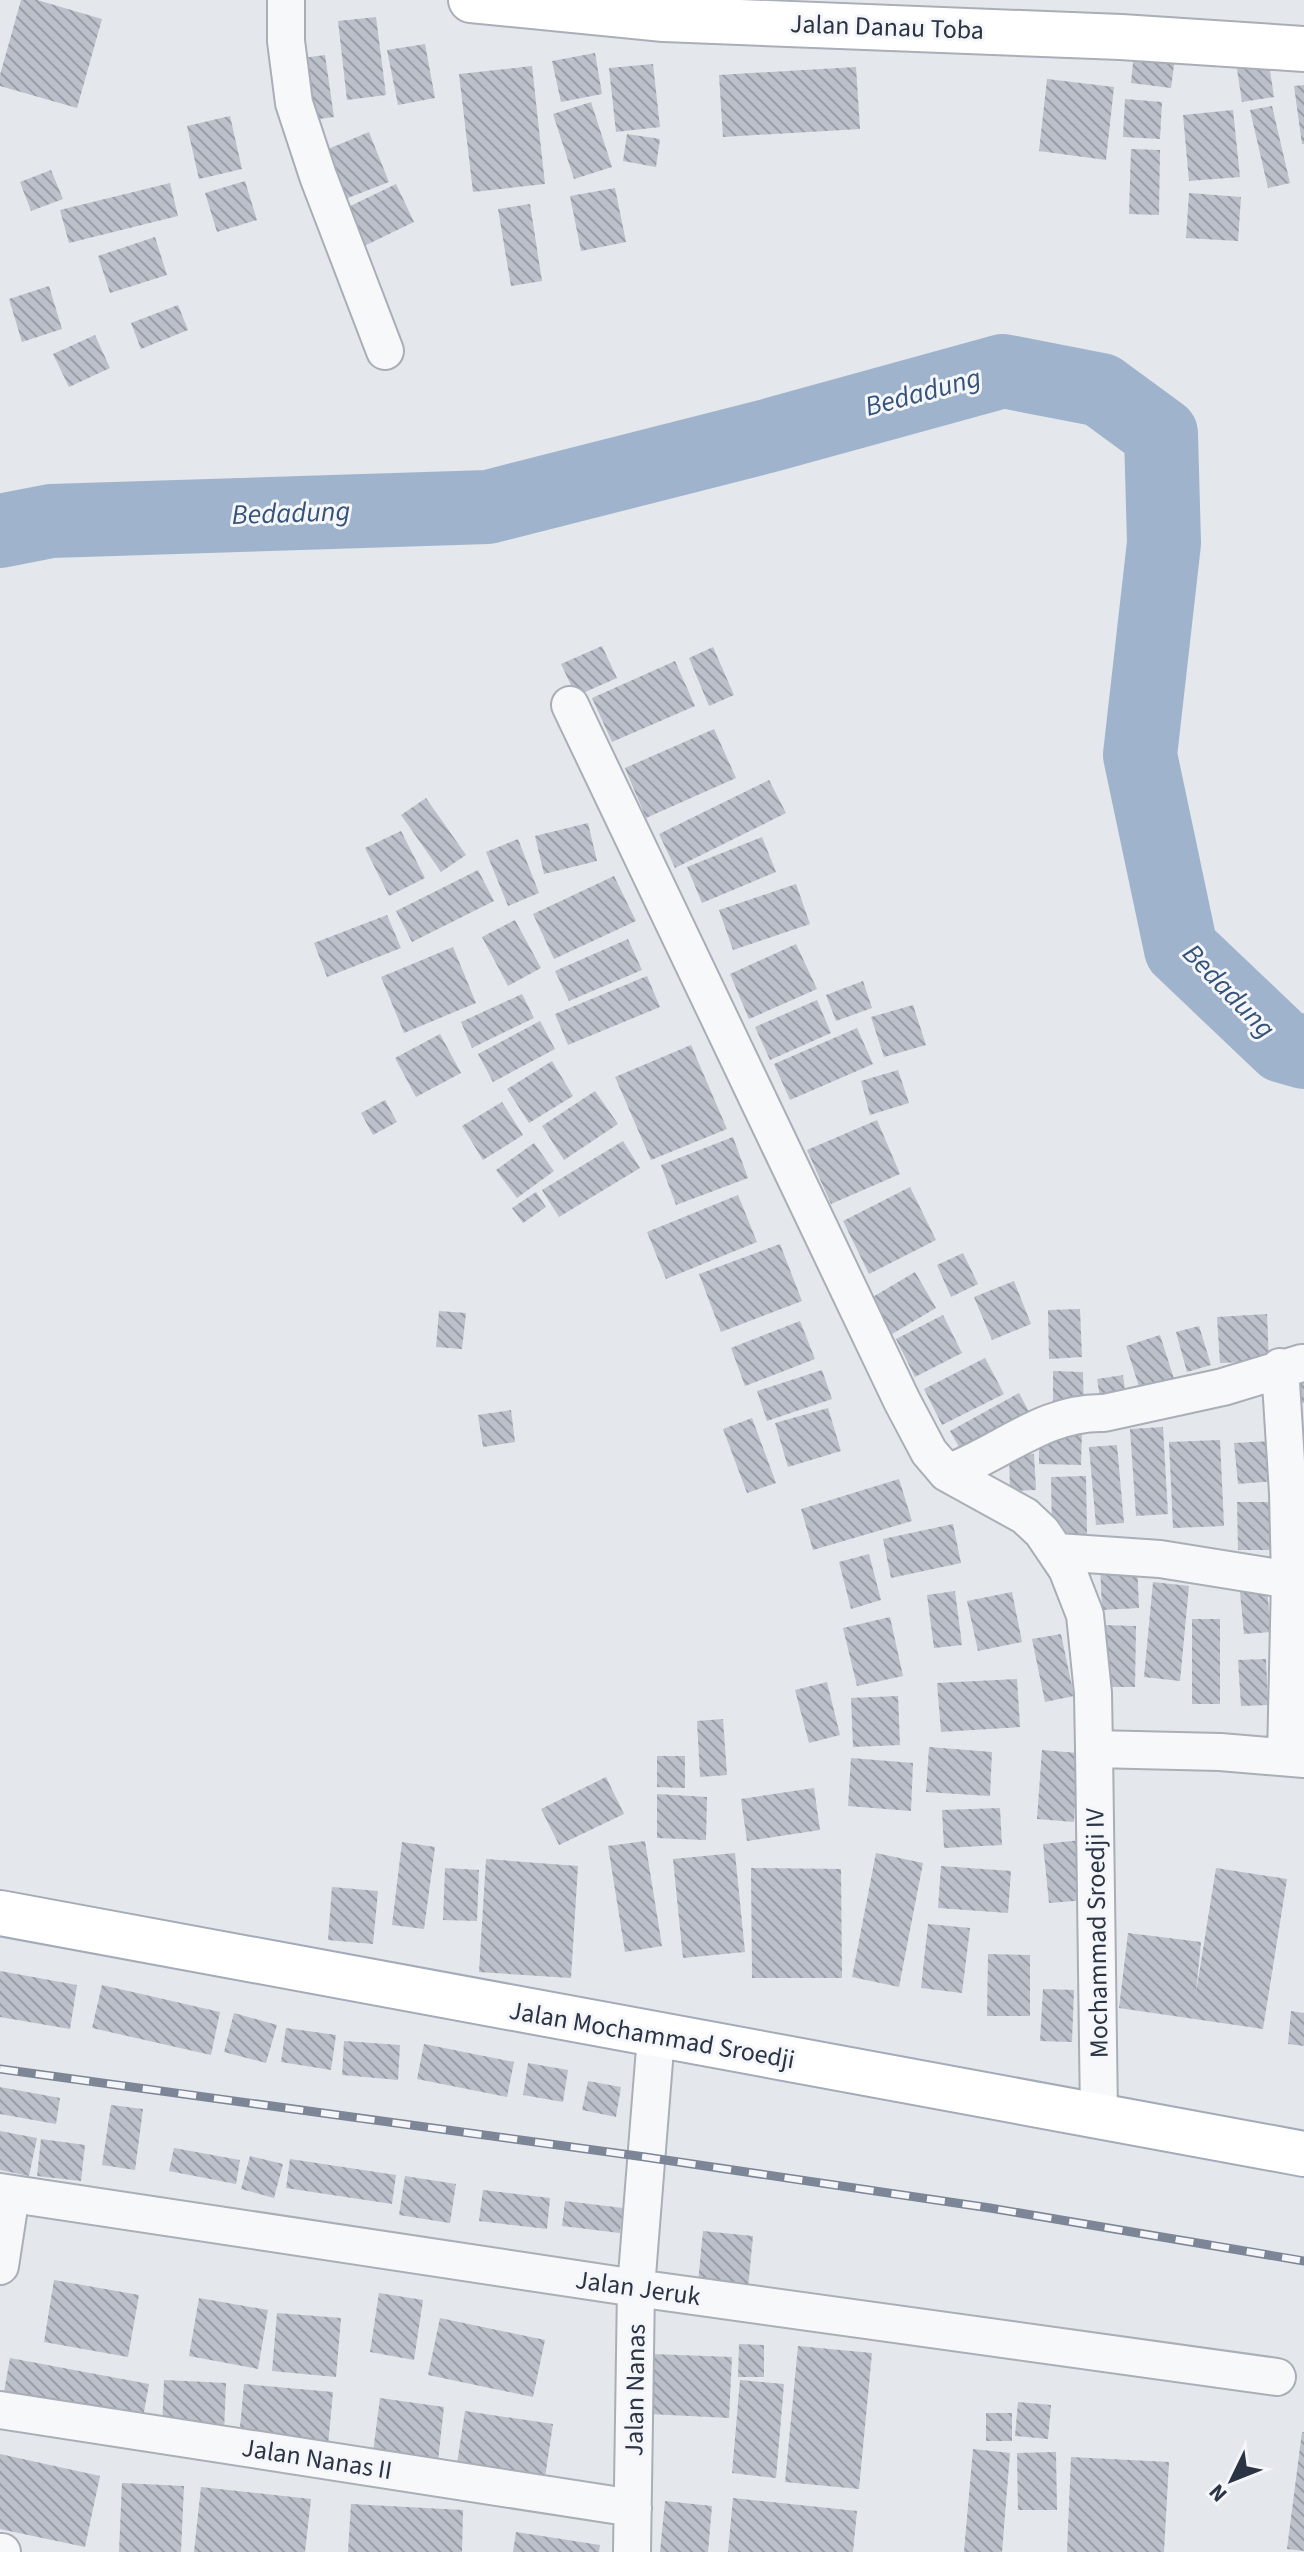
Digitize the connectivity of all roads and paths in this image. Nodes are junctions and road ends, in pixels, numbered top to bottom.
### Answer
1 (286, 0) edge
2 (471, 0) edge
3 (1304, 49) edge
4 (385, 351) dead end
5 (570, 705) dead end
6 (1292, 1365) edge
7 (947, 1473) junction
8 (1057, 1552) junction
9 (1290, 1580) junction
10 (1094, 1749) junction
11 (1295, 1758) edge
12 (0, 1913) edge
13 (656, 2036) junction
14 (1099, 2116) junction
15 (1304, 2154) edge
16 (6, 2193) edge
17 (0, 2266) edge
18 (636, 2288) junction
19 (1277, 2377) dead end
20 (0, 2410) edge
21 (633, 2508) junction
22 (632, 2552) edge

1 - 4 street
2 - 3 main road, Jalan Danau Toba
5 - 7 street
6 - 7 street
6 - 9 street
7 - 8 street, Mochammad Sroedji IV
8 - 9 street
8 - 10 street, Mochammad Sroedji IV
9 - 11 street
10 - 11 street
10 - 14 street, Mochammad Sroedji IV
12 - 13 main road, Jalan Mochammad Sroedji
13 - 14 main road, Jalan Mochammad Sroedji
13 - 18 street, Jalan Nanas
14 - 15 main road, Jalan Mochammad Sroedji
16 - 17 street
16 - 18 street, Jalan Jeruk
18 - 19 street, Jalan Jeruk
18 - 21 street, Jalan Nanas
20 - 21 street, Jalan Nanas II
21 - 22 street, Jalan Nanas

